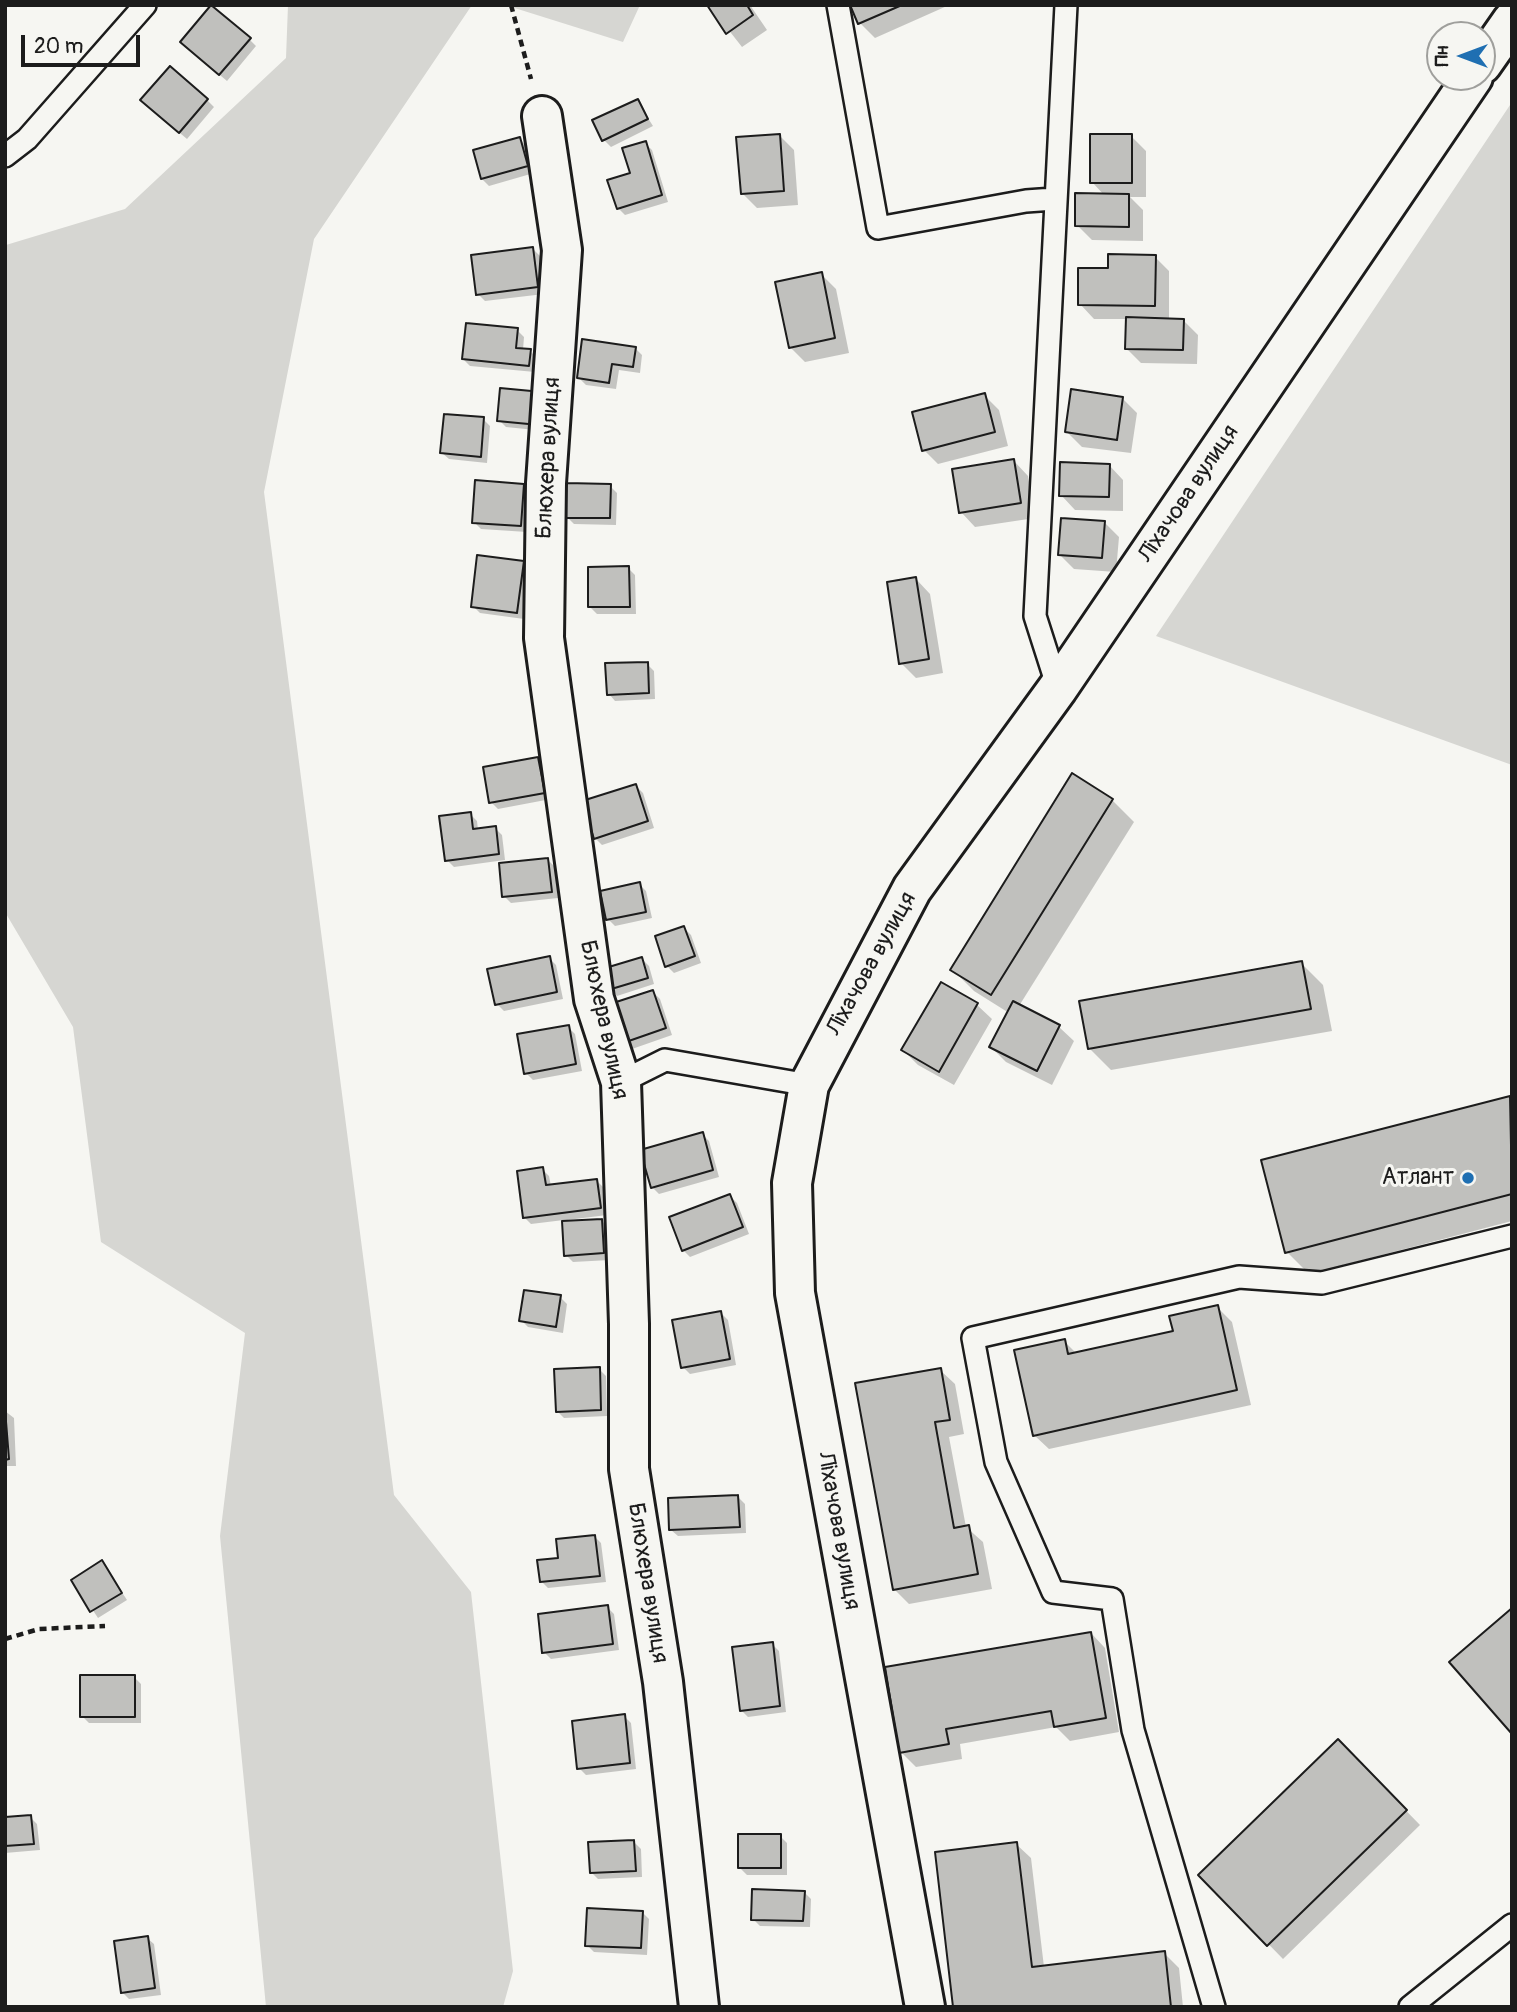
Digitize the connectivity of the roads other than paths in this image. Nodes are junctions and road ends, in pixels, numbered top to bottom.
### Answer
1 (145, 5) edge
2 (838, 5) edge
3 (1066, 5) edge
4 (1512, 21) edge
5 (1496, 44) edge
6 (1463, 91) edge
7 (542, 117) road end
8 (5, 156) edge
9 (1054, 199) junction
10 (1058, 688) junction
11 (621, 1082) junction
12 (808, 1085) junction
13 (1512, 1236) edge
14 (1512, 1925) edge
15 (699, 2007) edge
16 (925, 2007) edge
17 (1214, 2007) edge
18 (1410, 2007) edge

1 - 8 lane
2 - 9 lane
3 - 9 lane
4 - 5 street
6 - 10 street, Ліхачова вулиця
7 - 11 street, Блюхера вулиця
9 - 10 lane
10 - 12 street, Ліхачова вулиця
11 - 12 lane
11 - 15 street, Блюхера вулиця
12 - 16 street, Ліхачова вулиця
13 - 17 lane
14 - 18 lane

